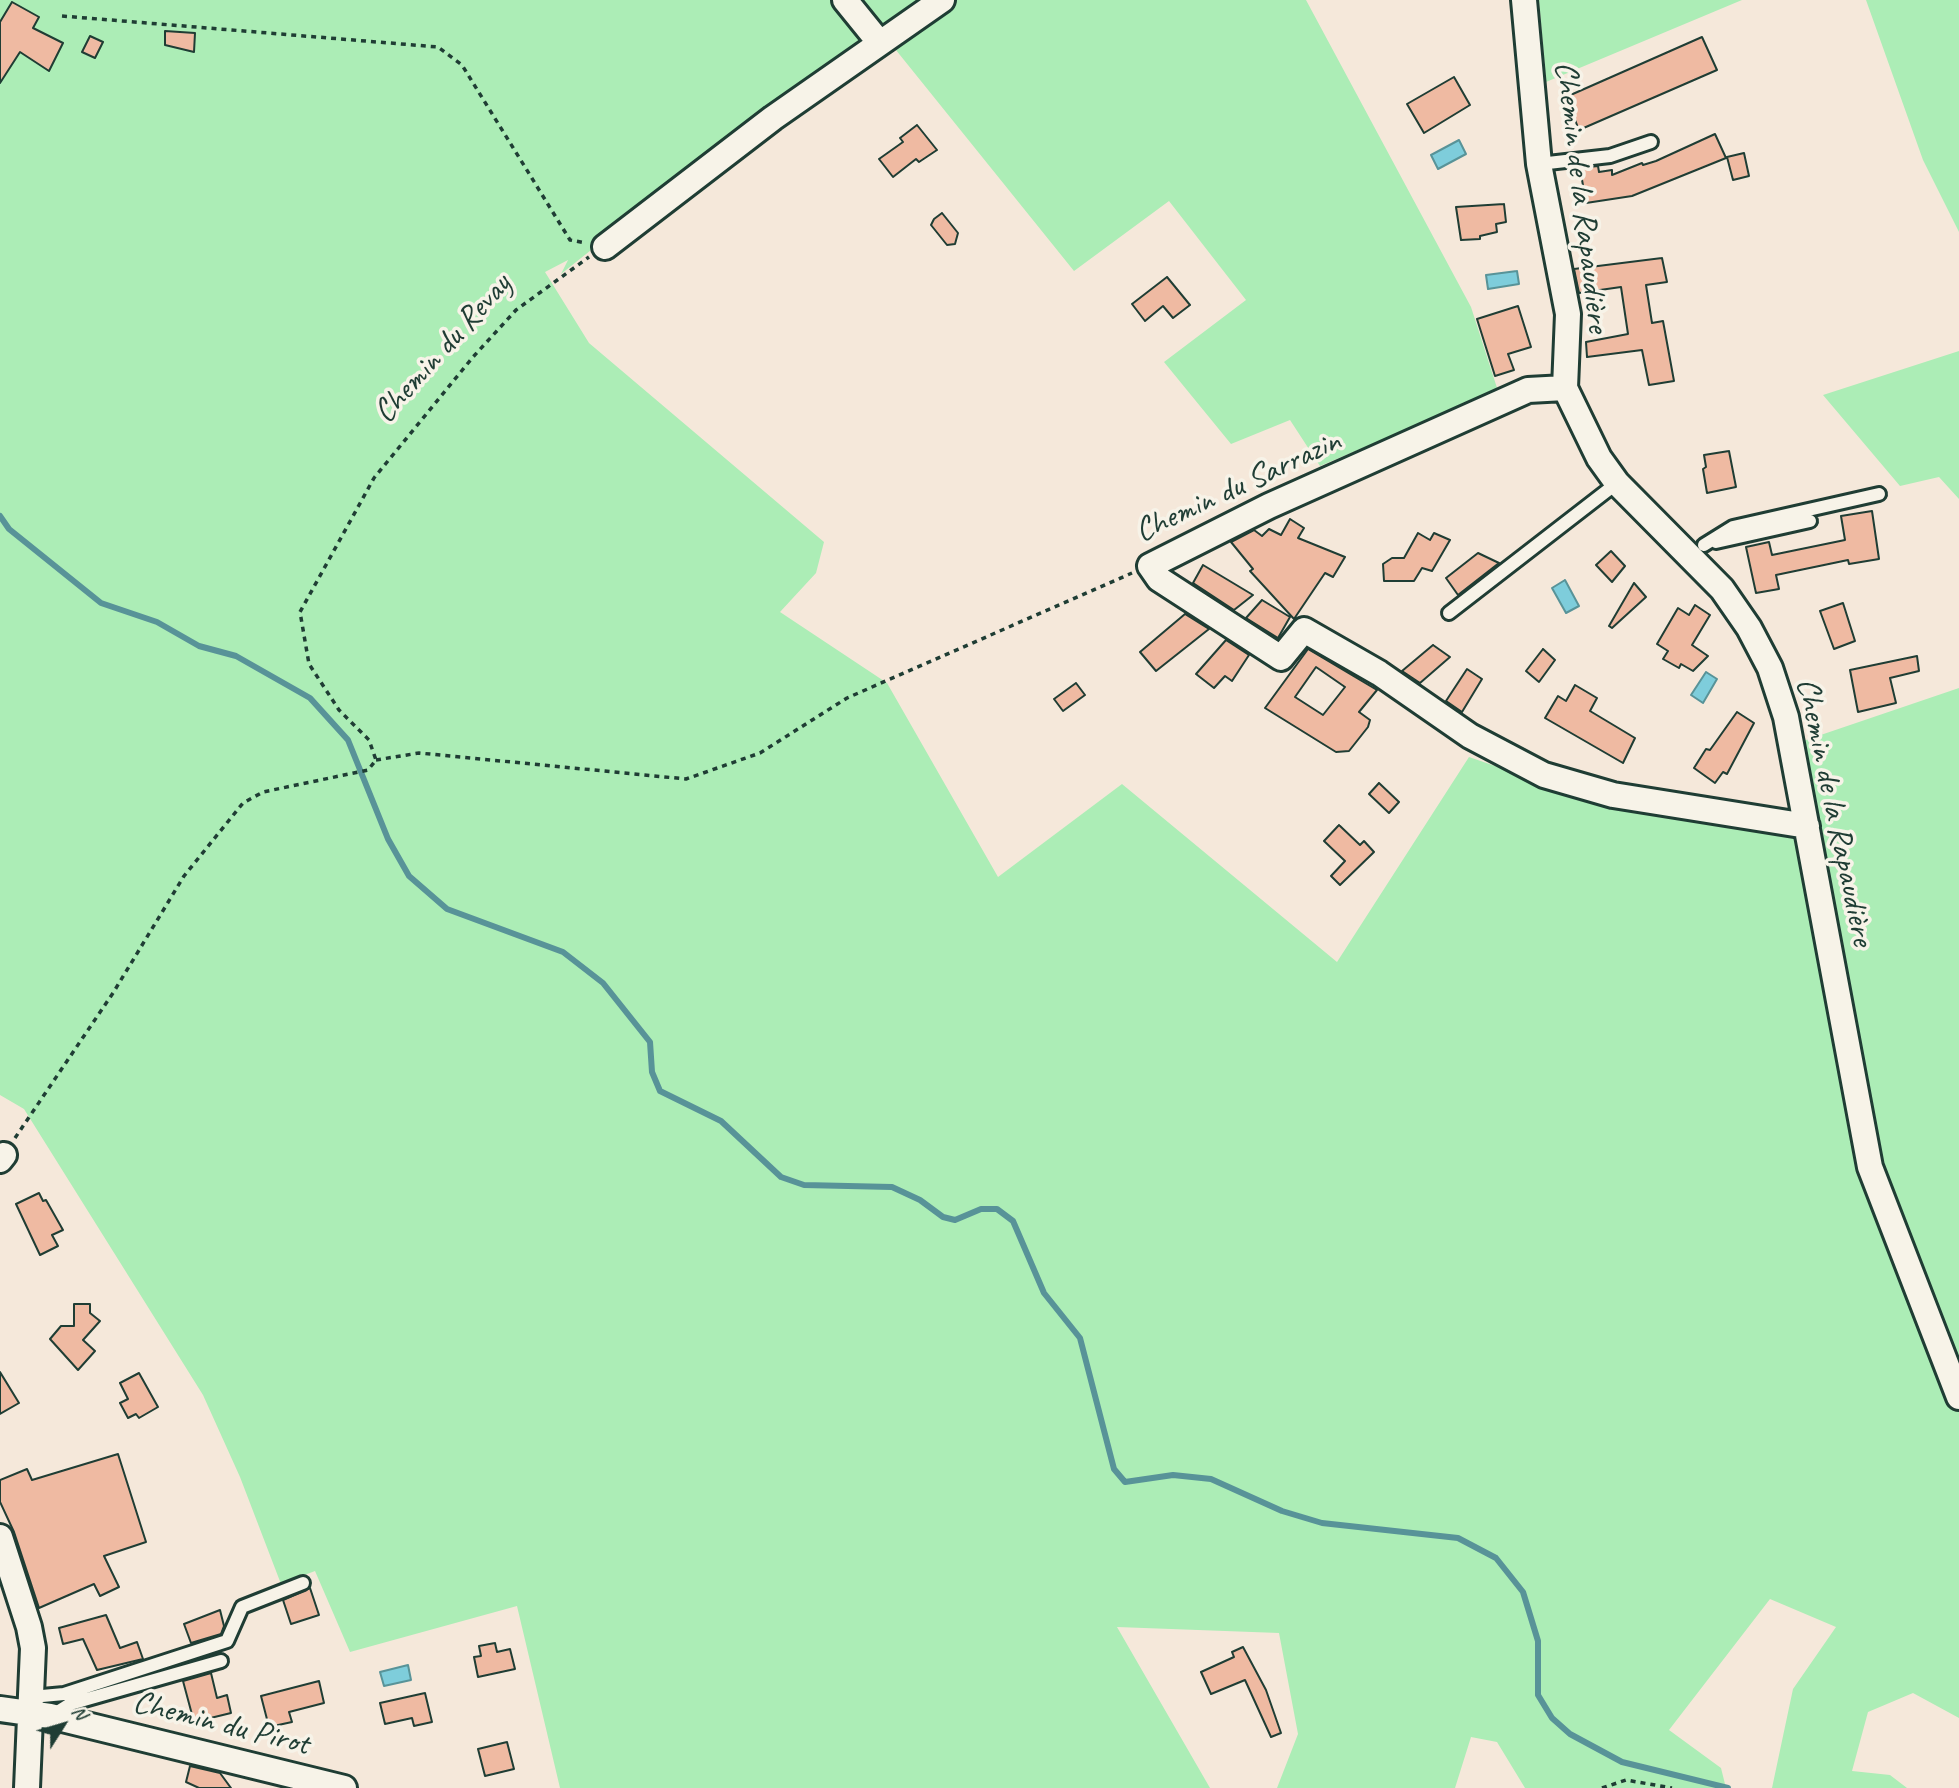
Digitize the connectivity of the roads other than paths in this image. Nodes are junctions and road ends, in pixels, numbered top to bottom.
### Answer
1 (845, 0) edge
2 (942, 0) edge
3 (1524, 0) edge
4 (879, 42) junction
5 (1651, 142) dead end
6 (1539, 164) junction
7 (605, 247) road end
8 (1565, 388) junction
9 (1617, 483) junction
10 (1879, 494) dead end
11 (1810, 521) dead end
12 (1698, 550) junction
13 (1449, 613) dead end
14 (1807, 826) junction
15 (1959, 1397) edge
16 (0, 1537) edge
17 (303, 1583) dead end
18 (221, 1661) dead end
19 (0, 1709) edge
20 (37, 1709) junction
21 (27, 1788) edge
22 (344, 1788) edge

1 - 4 street
2 - 4 street
3 - 6 street, Chemin de la Rapaudière
4 - 7 street
5 - 6 lane
6 - 8 street, Chemin de la Rapaudière
8 - 9 street, Chemin de la Rapaudière
8 - 14 street, Chemin du Sarrazin
9 - 12 street, Chemin de la Rapaudière
9 - 13 lane
10 - 12 lane
11 - 12 lane
12 - 14 street, Chemin de la Rapaudière
14 - 15 street, Chemin de la Rapaudière
16 - 20 street
17 - 20 lane
18 - 20 lane
19 - 20 street, Chemin du Pirot
20 - 21 street
20 - 22 street, Chemin du Pirot

